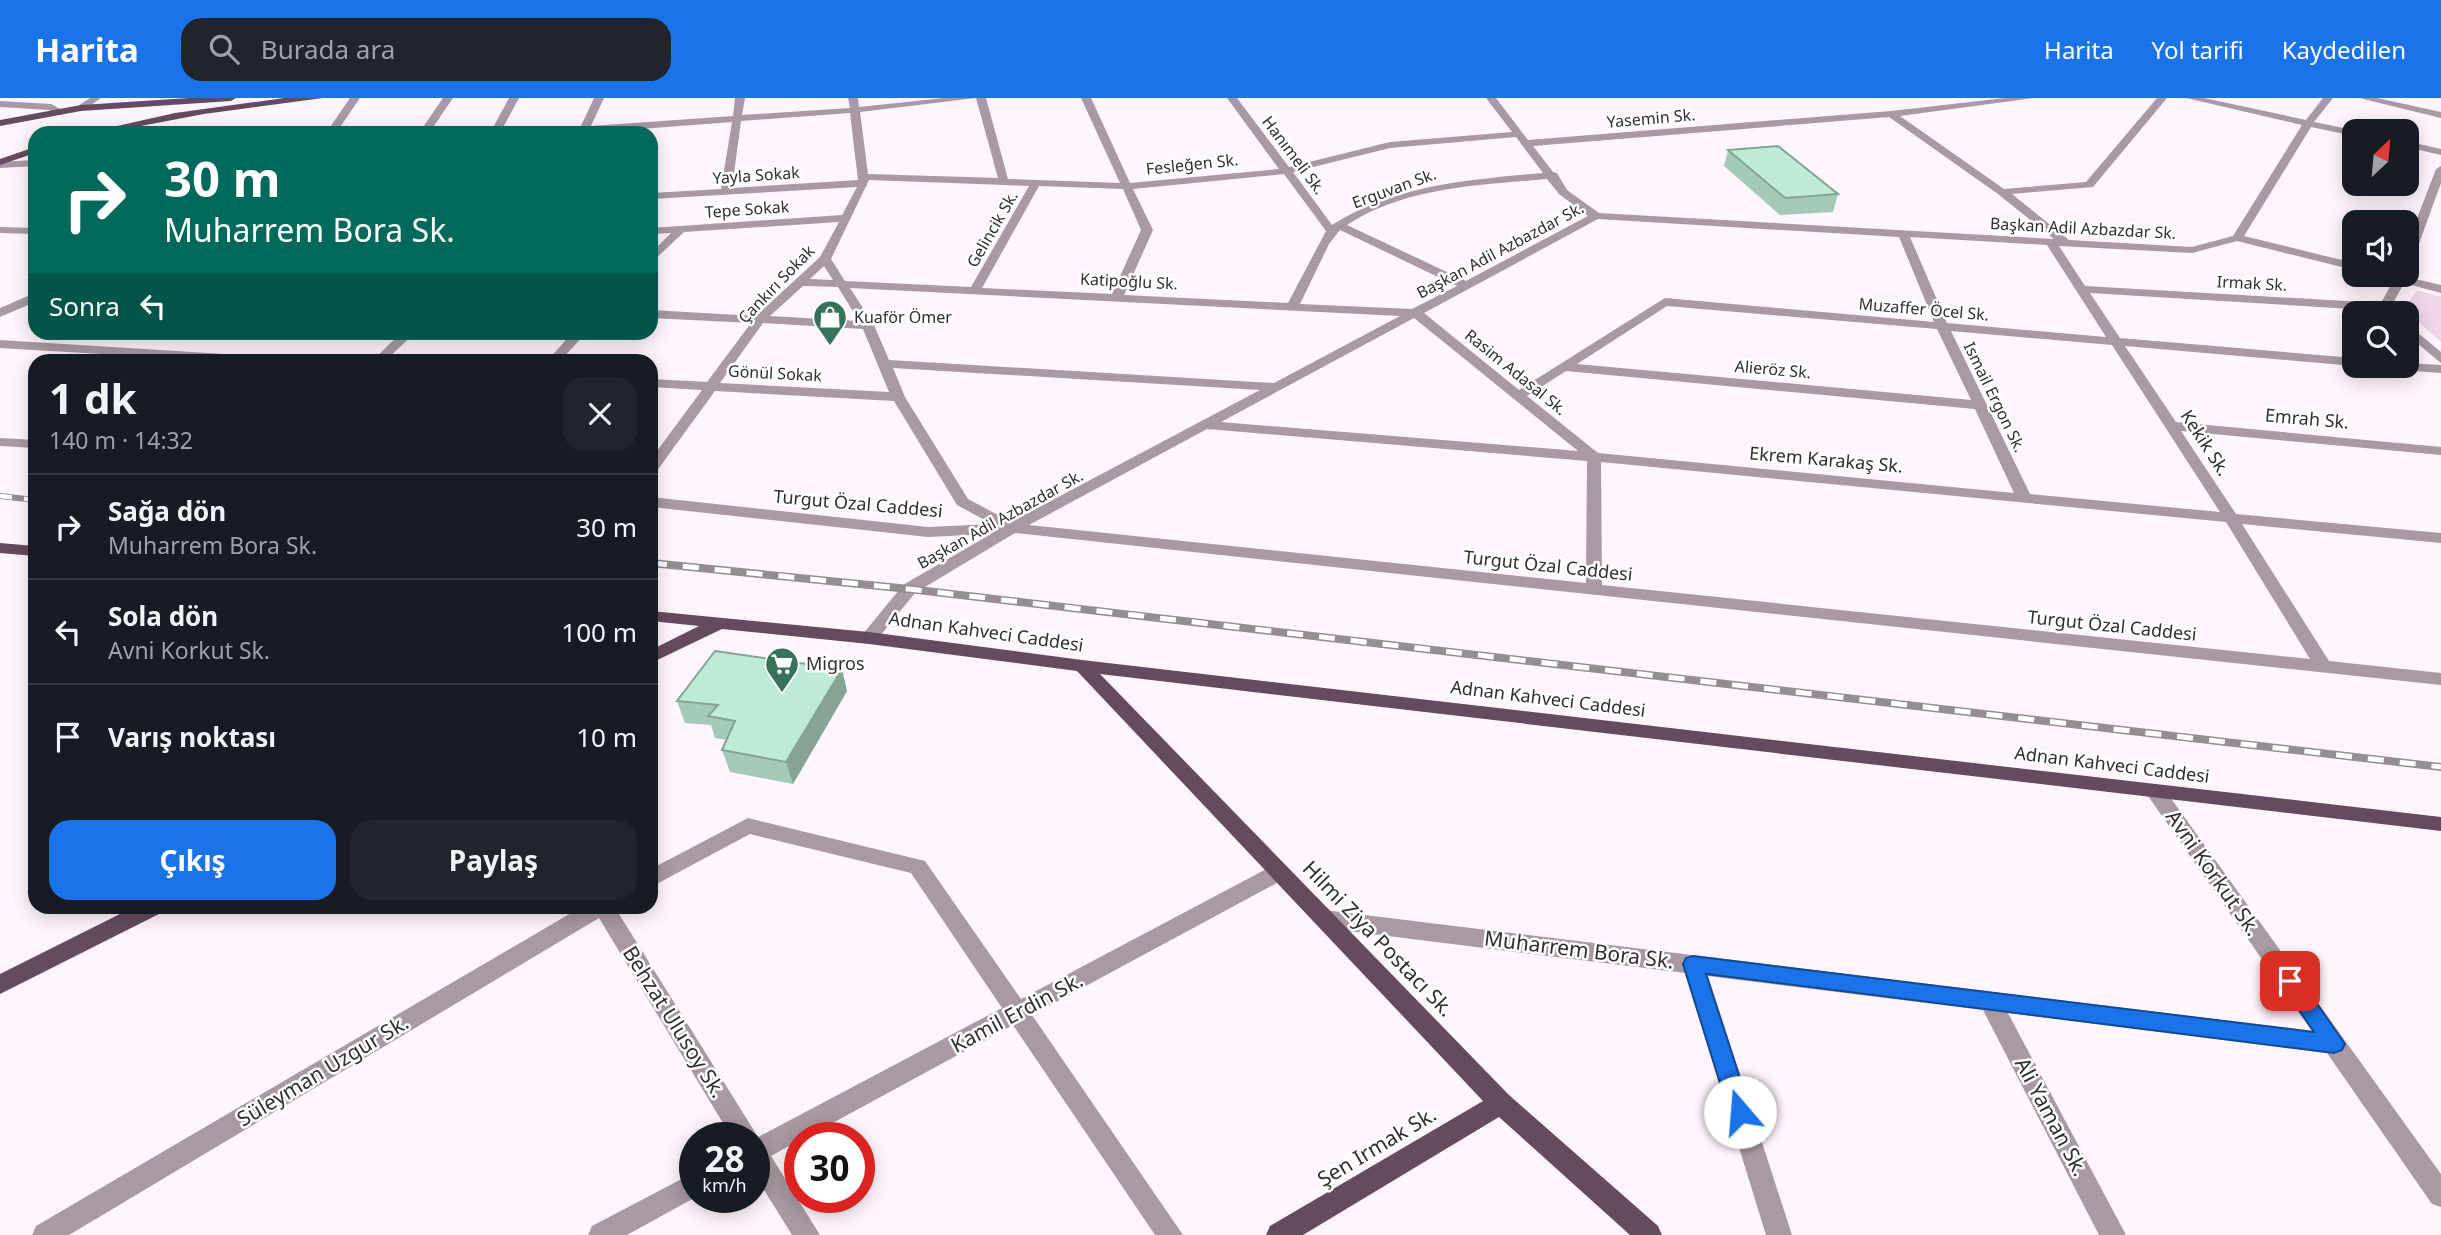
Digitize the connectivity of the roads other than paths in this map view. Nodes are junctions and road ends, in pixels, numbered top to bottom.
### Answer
1 (96, 98) edge
2 (231, 98) edge
3 (318, 98) edge
4 (355, 98) edge
5 (448, 98) edge
6 (514, 98) edge
7 (598, 98) edge
8 (740, 98) edge
9 (968, 98) edge
10 (981, 98) edge
11 (1086, 98) edge
12 (1232, 98) edge
13 (1491, 98) edge
14 (1922, 98) edge
15 (2029, 98) edge
16 (2162, 98) edge
17 (2191, 98) edge
18 (2328, 98) edge
19 (2364, 98) edge
20 (0, 104) edge
21 (854, 104) edge
22 (124, 106) junction
23 (81, 108) junction
24 (1943, 108) junction
25 (61, 112) junction
26 (1891, 114) junction
27 (2441, 114) edge
28 (736, 119) junction
29 (0, 123) edge
30 (133, 123) junction
31 (2308, 123) junction
32 (120, 126) edge
33 (336, 126) edge
34 (429, 126) edge
35 (499, 126) edge
36 (586, 126) edge
37 (647, 126) edge
38 (2342, 130) edge
39 (1520, 134) junction
40 (1527, 144) junction
41 (2419, 148) edge
42 (2441, 152) edge
43 (28, 153) edge
44 (28, 163) edge
45 (0, 164) edge
46 (2441, 169) edge
47 (1286, 171) junction
48 (1553, 175) junction
49 (863, 180) junction
50 (1004, 182) junction
51 (1036, 183) junction
52 (1128, 186) junction
53 (2002, 192) junction
54 (726, 193) junction
55 (658, 197) edge
56 (1596, 216) junction
57 (844, 218) junction
58 (2419, 228) edge
59 (1336, 229) junction
60 (0, 230) edge
61 (28, 230) edge
62 (680, 230) junction
63 (658, 231) edge
64 (1903, 234) junction
65 (2237, 237) junction
66 (2051, 242) junction
67 (2066, 243) junction
68 (658, 253) edge
69 (825, 258) junction
70 (2342, 264) edge
71 (800, 282) junction
72 (2419, 282) edge
73 (842, 285) junction
74 (1467, 286) junction
75 (2080, 289) junction
76 (2441, 289) edge
77 (975, 290) junction
78 (1117, 296) junction
79 (28, 300) edge
80 (1293, 306) junction
81 (2342, 307) edge
82 (0, 313) edge
83 (1416, 313) junction
84 (658, 314) edge
85 (760, 319) junction
86 (868, 325) junction
87 (1943, 328) junction
88 (2419, 339) edge
89 (401, 340) edge
90 (573, 340) edge
91 (2116, 342) junction
92 (0, 344) edge
93 (122, 354) edge
94 (386, 354) edge
95 (560, 354) edge
96 (2441, 359) edge
97 (2342, 361) edge
98 (884, 364) junction
99 (1564, 367) junction
100 (2419, 367) edge
101 (2441, 369) edge
102 (658, 383) edge
103 (711, 386) junction
104 (1278, 387) junction
105 (1518, 396) junction
106 (898, 397) junction
107 (1979, 405) junction
108 (1206, 425) junction
109 (2170, 426) junction
110 (0, 442) edge
111 (28, 443) edge
112 (2441, 451) edge
113 (1594, 457) junction
114 (658, 459) edge
115 (2024, 498) junction
116 (658, 503) edge
117 (2231, 518) junction
118 (1012, 528) junction
119 (2441, 538) edge
120 (0, 548) edge
121 (28, 550) edge
122 (1594, 590) junction
123 (658, 617) edge
124 (719, 623) junction
125 (869, 638) junction
126 (658, 654) edge
127 (1082, 666) junction
128 (2324, 668) junction
129 (2441, 679) edge
130 (2155, 791) junction
131 (2439, 826) edge
132 (1279, 872) junction
133 (658, 875) edge
134 (140, 914) edge
135 (588, 914) edge
136 (607, 914) edge
137 (1324, 919) junction
138 (1693, 964) junction
139 (0, 985) edge
140 (1989, 1000) junction
141 (1018, 1013) junction
142 (2334, 1044) junction
143 (1501, 1103) junction
144 (736, 1122) edge
145 (770, 1143) edge
146 (770, 1176) edge
147 (679, 1193) edge
148 (2441, 1195) edge
149 (45, 1235) edge
150 (601, 1235) edge
151 (807, 1235) edge
152 (1170, 1235) edge
153 (1279, 1235) edge
154 (1649, 1235) edge
155 (1779, 1235) edge
156 (2113, 1235) edge

1 - 23 street
2 - 22 main road
3 - 30 main road
4 - 33 street
5 - 34 street
6 - 35 street
7 - 36 street
8 - 28 street
9 - 21 street
10 - 50 street, Gelincik Sk.
11 - 52 street
12 - 47 street, Hanımeli Sk.
13 - 39 street
14 - 24 street
15 - 24 street, Yasemin Sk.
16 - 53 street
17 - 31 street
18 - 31 street
19 - 27 street
20 - 25 street
21 - 28 street
21 - 49 street
22 - 23 main road
22 - 30 main road
23 - 25 main road
24 - 26 street, Yasemin Sk.
25 - 29 main road
26 - 40 street, Yasemin Sk.
26 - 53 street
28 - 37 street
28 - 54 street
30 - 32 main road
31 - 38 street
31 - 65 street
39 - 40 street
39 - 47 street, Fesleğen Sk.
40 - 48 street
41 - 42 street
43 - 45 main road
44 - 45 street
46 - 58 street
47 - 52 street, Fesleğen Sk.
47 - 59 street, Hanımeli Sk.
48 - 56 street
48 - 59 street, Erguvan Sk.
49 - 50 street, Fesleğen Sk.
49 - 54 street, Yayla Sokak
49 - 57 street, Çankırı Sokak
50 - 51 street, Fesleğen Sk.
51 - 52 street, Fesleğen Sk.
51 - 77 street, Gelincik Sk.
52 - 78 street
53 - 67 street
54 - 55 street, Yayla Sokak
56 - 64 street, Başkan Adil Azbazdar Sk.
56 - 74 street, Başkan Adil Azbazdar Sk.
57 - 62 street, Tepe Sokak
57 - 69 street, Çankırı Sokak
59 - 74 street
59 - 80 street
60 - 61 street
62 - 63 street, Tepe Sokak
62 - 68 street
64 - 66 street, Başkan Adil Azbazdar Sk.
64 - 87 street, Ismail Ergon Sk.
65 - 67 street, Başkan Adil Azbazdar Sk.
65 - 70 street
66 - 67 street, Başkan Adil Azbazdar Sk.
66 - 75 street, Kekik Sk.
69 - 71 street, Çankırı Sokak
69 - 73 street
71 - 73 street, Katipoğlu Sk.
71 - 85 street, Çankırı Sokak
72 - 76 street
73 - 77 street, Katipoğlu Sk.
73 - 86 street
74 - 83 street, Başkan Adil Azbazdar Sk.
75 - 81 street, Irmak Sk.
75 - 91 street, Kekik Sk.
77 - 78 street, Katipoğlu Sk.
78 - 80 street, Katipoğlu Sk.
79 - 82 street
80 - 83 street, Katipoğlu Sk.
83 - 104 street, Başkan Adil Azbazdar Sk.
83 - 105 street, Rasim Adasal Sk.
84 - 85 street
85 - 86 street
85 - 103 street, Çankırı Sokak
86 - 98 street
87 - 91 street, Muzaffer Öcel Sk.
87 - 99 street, Muzaffer Öcel Sk.
87 - 107 street, Ismail Ergon Sk.
88 - 96 street
89 - 94 street
90 - 95 street
91 - 97 street, Muzaffer Öcel Sk.
91 - 109 street, Kekik Sk.
92 - 93 street
98 - 104 street
98 - 106 street
99 - 105 street, Muzaffer Öcel Sk.
99 - 107 street, Alieröz Sk.
100 - 101 street
102 - 103 street, Gönül Sokak
103 - 106 street, Gönül Sokak
103 - 114 street, Çankırı Sokak
104 - 108 street, Başkan Adil Azbazdar Sk.
105 - 113 street, Rasim Adasal Sk.
106 - 118 street
107 - 115 street, Ismail Ergon Sk.
108 - 113 street, Ekrem Karakaş Sk.
108 - 118 street, Başkan Adil Azbazdar Sk.
109 - 112 street, Emrah Sk.
109 - 117 street, Kekik Sk.
110 - 111 street
113 - 115 street, Ekrem Karakaş Sk.
113 - 122 street
115 - 117 street, Ekrem Karakaş Sk.
116 - 118 street, Turgut Özal Caddesi
117 - 119 street, Ekrem Karakaş Sk.
117 - 128 street, Kekik Sk.
118 - 122 street, Turgut Özal Caddesi
118 - 125 street, Başkan Adil Azbazdar Sk.
120 - 121 main road
122 - 128 street, Turgut Özal Caddesi
123 - 124 main road, Adnan Kahveci Caddesi
124 - 125 main road, Adnan Kahveci Caddesi
124 - 126 main road
125 - 127 main road, Adnan Kahveci Caddesi
127 - 130 main road, Adnan Kahveci Caddesi
127 - 132 main road, Hilmi Ziya Postacı Sk.
128 - 129 street, Turgut Özal Caddesi
130 - 131 main road, Adnan Kahveci Caddesi
130 - 142 street, Avni Korkut Sk.
132 - 137 main road, Hilmi Ziya Postacı Sk.
132 - 141 street, Kamil Erdin Sk.
133 - 141 street
134 - 139 main road
135 - 149 street, Süleyman Uzgur Sk.
136 - 144 street, Behzat Ulusoy Sk.
137 - 138 street, Muharrem Bora Sk.
137 - 143 main road, Hilmi Ziya Postacı Sk.
138 - 140 street, Muharrem Bora Sk.
138 - 155 street
140 - 142 street, Muharrem Bora Sk.
140 - 156 street, Ali Yaman Sk.
141 - 145 street, Kamil Erdin Sk.
141 - 152 street
142 - 148 street, Avni Korkut Sk.
143 - 153 main road, Şen Irmak Sk.
143 - 154 main road, Hilmi Ziya Postacı Sk.
146 - 151 street
147 - 150 street

